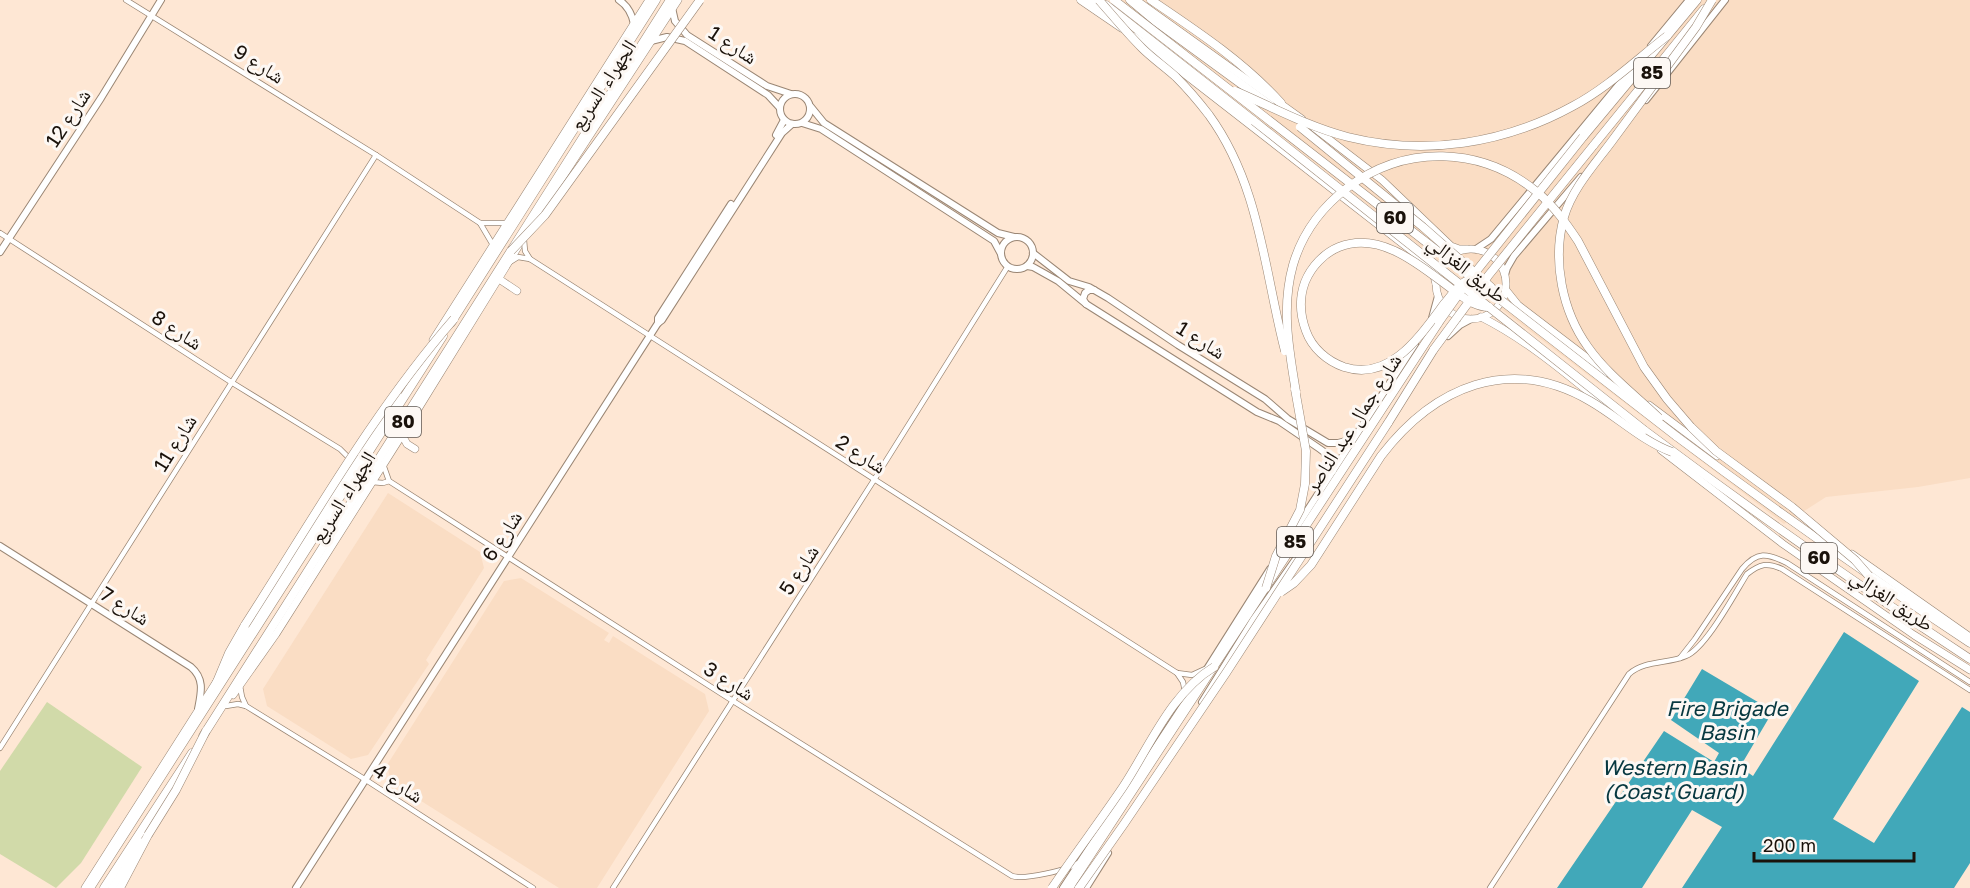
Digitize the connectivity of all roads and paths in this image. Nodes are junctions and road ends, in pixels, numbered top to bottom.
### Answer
1 (126, 0) edge
2 (160, 0) edge
3 (619, 0) edge
4 (649, 0) edge
5 (656, 0) edge
6 (670, 0) edge
7 (678, 0) edge
8 (700, 0) edge
9 (1081, 0) edge
10 (1089, 0) edge
11 (1100, 0) edge
12 (1114, 0) edge
13 (1130, 0) edge
14 (1136, 0) edge
15 (1151, 0) edge
16 (1689, 0) edge
17 (1697, 0) edge
18 (1712, 0) edge
19 (1725, 0) edge
20 (672, 9) junction
21 (151, 16) junction
22 (634, 24) junction
23 (1667, 36) junction
24 (651, 41) junction
25 (1164, 58) junction
26 (1224, 87) junction
27 (791, 94) junction
28 (1281, 103) junction
29 (811, 106) junction
30 (780, 108) junction
31 (784, 120) junction
32 (802, 123) junction
33 (792, 124) junction
34 (376, 156) junction
35 (480, 223) junction
36 (508, 223) junction
37 (0, 233) edge
38 (524, 237) junction
39 (1014, 237) junction
40 (9, 239) junction
41 (493, 246) junction
42 (1467, 249) junction
43 (1476, 249) junction
44 (511, 251) junction
45 (0, 252) edge
46 (1033, 253) junction
47 (1001, 254) junction
48 (530, 259) junction
49 (509, 262) junction
50 (1008, 266) junction
51 (1027, 266) junction
52 (1505, 275) junction
53 (499, 279) junction
54 (1470, 279) junction
55 (1436, 284) junction
56 (1095, 290) junction
57 (1506, 290) junction
58 (517, 291) dead end
59 (1438, 296) junction
60 (1498, 299) junction
61 (1086, 304) junction
62 (1489, 308) junction
63 (1481, 317) junction
64 (454, 319) junction
65 (1471, 319) junction
66 (658, 323) junction
67 (649, 336) junction
68 (231, 382) junction
69 (1296, 392) junction
70 (1265, 399) junction
71 (1257, 412) junction
72 (402, 435) junction
73 (1676, 436) junction
74 (1353, 438) junction
75 (1328, 444) junction
76 (415, 449) dead end
77 (1324, 452) junction
78 (1672, 452) junction
79 (358, 459) junction
80 (383, 464) junction
81 (1333, 471) junction
82 (874, 480) junction
83 (389, 481) junction
84 (372, 482) junction
85 (0, 546) edge
86 (508, 558) junction
87 (1869, 576) junction
88 (1266, 588) junction
89 (1277, 594) junction
90 (91, 604) junction
91 (1970, 638) edge
92 (1970, 643) edge
93 (1680, 658) junction
94 (1970, 659) edge
95 (1211, 668) junction
96 (1970, 670) edge
97 (1177, 673) junction
98 (1970, 682) edge
99 (216, 684) junction
100 (240, 684) junction
101 (1970, 690) edge
102 (1186, 700) junction
103 (733, 701) junction
104 (226, 706) junction
105 (246, 706) junction
106 (198, 712) junction
107 (206, 731) junction
108 (0, 747) edge
109 (367, 781) junction
110 (1081, 861) junction
111 (1062, 869) junction
112 (1069, 884) edge
113 (1083, 886) edge
114 (85, 888) edge
115 (90, 888) edge
116 (104, 888) edge
117 (112, 888) edge
118 (120, 888) edge
119 (298, 888) edge
120 (533, 888) edge
121 (612, 888) edge
122 (1052, 888) edge
123 (1063, 888) edge
124 (1490, 888) edge

1 - 21 street, شارع 9
2 - 21 street, شارع 12
3 - 22 street
4 - 22 main road, الجهراء السريع
5 - 64 highway, الجهراء السريع / 80
6 - 44 highway, الجهراء السريع / 80, bridge
7 - 20 main road, الجهراء السريع
8 - 44 highway, bridge
9 - 25 highway
10 - 25 main road, طريق الغزالي
11 - 62 highway, طريق الغزالي / 60, bridge
11 - 69 highway, bridge
12 - 26 highway, طريق الغزالي / 60, bridge
13 - 60 highway, bridge
14 - 28 main road, طريق الغزالي
15 - 28 highway
16 - 43 street
17 - 23 highway, شارع جمال عبد الناصر / 85
18 - 73 highway, bridge
18 - 89 highway, شارع جمال عبد الناصر / 85, bridge
19 - 52 street
20 - 24 main road, الجهراء السريع
20 - 27 street, شارع 1
21 - 34 street, شارع 9
21 - 40 street, شارع 12
22 - 36 main road, الجهراء السريع
23 - 26 highway, bridge
23 - 54 highway, شارع جمال عبد الناصر / 85, bridge
24 - 30 street, شارع 1
24 - 38 main road, الجهراء السريع
25 - 55 main road, طريق الغزالي
26 - 60 highway, طريق الغزالي / 60, bridge
27 - 29 street
27 - 30 street
28 - 42 main road, طريق الغزالي
29 - 32 street
29 - 39 street
30 - 31 street
31 - 33 street
31 - 66 street, شارع 6
32 - 33 street
32 - 47 street
33 - 66 street, شارع 6
34 - 35 street, شارع 9
34 - 68 street, شارع 11
35 - 36 street
35 - 41 street
36 - 41 main road, الجهراء السريع
37 - 40 street, شارع 8
38 - 48 street
38 - 49 main road, الجهراء السريع
39 - 46 street
39 - 47 street
40 - 45 street, شارع 12
40 - 68 street, شارع 8
41 - 79 main road, الجهراء السريع
42 - 43 main road
42 - 55 main road
43 - 52 main road
44 - 107 highway, الجهراء السريع / 80
46 - 51 street
46 - 56 street, شارع 1
47 - 50 street
48 - 49 street
48 - 67 street, شارع 2
49 - 53 main road, الجهراء السريع
50 - 51 street
50 - 82 street, شارع 5
51 - 61 street, شارع 1
52 - 57 main road
53 - 58 main road
53 - 72 main road, الجهراء السريع
54 - 62 highway, bridge
54 - 88 highway, شارع جمال عبد الناصر / 85, bridge
55 - 59 main road
56 - 61 street
56 - 70 street, شارع 1
57 - 63 main road
57 - 91 main road, طريق الغزالي / 60
59 - 65 main road
59 - 74 street
60 - 73 highway, طريق الغزالي / 60, bridge
61 - 71 street, شارع 1
62 - 78 highway, طريق الغزالي / 60, bridge
63 - 65 main road
63 - 96 main road, طريق الغزالي / 60
64 - 99 highway, bridge
64 - 115 highway, الجهراء السريع / 80, bridge
65 - 113 street, شارع جمال عبد الناصر
66 - 67 street, شارع 6
67 - 82 street, شارع 2
67 - 86 street, شارع 6
68 - 79 street, شارع 8
68 - 90 street, شارع 11
69 - 87 highway, bridge
69 - 88 highway, bridge
70 - 71 street
70 - 75 street, شارع 1
71 - 77 street, شارع 1
72 - 76 main road
72 - 80 main road, الجهراء السريع
73 - 87 highway, 60, bridge
74 - 75 street
74 - 81 street
75 - 77 street
77 - 81 street, شارع 1
78 - 89 highway, bridge
78 - 94 highway, 60
79 - 99 main road, الجهراء السريع
80 - 83 street
80 - 84 main road, الجهراء السريع
81 - 95 street
82 - 97 street, شارع 2
82 - 103 street, شارع 5
83 - 84 street
83 - 86 street, شارع 3
84 - 100 main road, الجهراء السريع
85 - 90 street, شارع 7
86 - 103 street, شارع 3
86 - 109 street, شارع 6
87 - 92 highway, 60
88 - 95 highway, شارع جمال عبد الناصر / 85
89 - 113 highway, شارع جمال عبد الناصر / 85, bridge
90 - 106 street, شارع 7
90 - 108 street, شارع 11
93 - 98 street
93 - 101 street
93 - 124 street
95 - 97 street
95 - 102 street
95 - 112 highway, شارع جمال عبد الناصر / 85
95 - 122 highway, bridge
97 - 102 street
99 - 106 main road, الجهراء السريع
100 - 104 main road, الجهراء السريع
100 - 105 street
102 - 110 street
103 - 111 street, شارع 3
103 - 121 street, شارع 5
104 - 105 street
104 - 117 main road, الجهراء السريع
105 - 109 street, شارع 4
106 - 114 main road, الجهراء السريع
107 - 116 highway, الجهراء السريع / 80, bridge
107 - 118 highway, bridge
109 - 119 street, شارع 6
109 - 120 street, شارع 4
110 - 111 street, شارع 3
110 - 112 street
111 - 112 street
112 - 123 street

